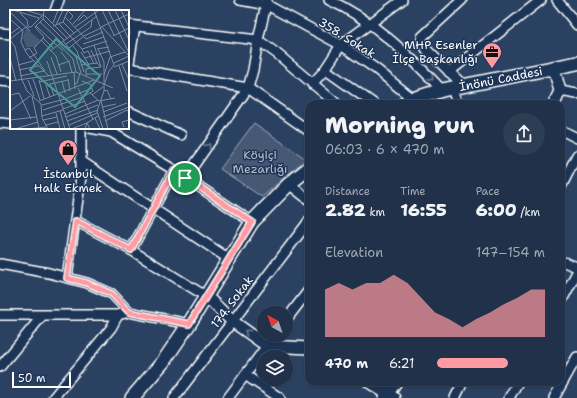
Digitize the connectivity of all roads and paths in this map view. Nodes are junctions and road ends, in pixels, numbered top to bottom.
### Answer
1 (59, 0) edge
2 (240, 0) edge
3 (329, 0) edge
4 (402, 0) edge
5 (462, 0) edge
6 (541, 0) edge
7 (557, 0) edge
8 (267, 2) edge
9 (55, 10) edge
10 (370, 25) junction
11 (577, 25) edge
12 (132, 26) edge
13 (0, 33) edge
14 (10, 34) edge
15 (258, 40) junction
16 (341, 46) junction
17 (130, 49) edge
18 (577, 63) edge
19 (129, 68) edge
20 (554, 69) junction
21 (326, 70) junction
22 (448, 72) junction
23 (0, 81) edge
24 (10, 82) edge
25 (312, 84) junction
26 (248, 88) junction
27 (453, 88) junction
28 (560, 91) junction
29 (577, 94) edge
30 (332, 100) edge
31 (368, 100) edge
32 (404, 100) edge
33 (416, 100) edge
34 (456, 100) edge
35 (556, 100) edge
36 (129, 111) edge
37 (0, 123) edge
38 (10, 124) edge
39 (305, 128) edge
40 (81, 129) edge
41 (101, 129) edge
42 (112, 130) edge
43 (565, 132) edge
44 (181, 135) dead end
45 (577, 138) edge
46 (577, 155) edge
47 (81, 161) junction
48 (174, 170) junction
49 (305, 171) edge
50 (185, 178) junction
51 (565, 179) edge
52 (288, 184) junction
53 (305, 197) edge
54 (153, 209) junction
55 (76, 221) junction
56 (252, 222) junction
57 (305, 226) edge
58 (131, 250) junction
59 (229, 259) junction
60 (565, 262) edge
61 (0, 264) edge
62 (576, 266) edge
63 (67, 278) junction
64 (565, 292) edge
65 (305, 295) edge
66 (207, 297) junction
67 (293, 311) edge
68 (129, 312) junction
69 (0, 315) edge
70 (118, 315) junction
71 (42, 316) junction
72 (232, 321) junction
73 (189, 324) junction
74 (270, 342) edge
75 (267, 346) junction
76 (305, 348) edge
77 (577, 357) edge
78 (0, 367) edge
79 (245, 375) junction
80 (565, 378) edge
81 (374, 386) edge
82 (394, 386) edge
83 (461, 386) edge
84 (516, 386) edge
85 (561, 386) edge
86 (389, 397) edge
87 (53, 398) edge
88 (132, 398) edge
89 (174, 398) edge
90 (228, 398) edge
91 (280, 398) edge
92 (455, 398) edge
93 (509, 398) edge
94 (554, 398) edge

1 - 9 street
2 - 8 street, 358. Sokak
3 - 10 street
4 - 10 street
5 - 22 street
6 - 22 street
7 - 11 street
8 - 15 street
8 - 16 street, 358. Sokak
10 - 16 street
10 -> 27 street
12 - 15 street
12 - 17 street
13 - 14 street
15 - 25 street
15 - 26 street
16 - 21 street
16 - 32 street, 358. Sokak
18 - 20 main road, İnönü Caddesi
19 - 26 street
20 - 27 main road, İnönü Caddesi
20 - 28 street
21 - 25 street
21 - 31 street
22 - 27 street
23 - 24 street
25 - 30 street
26 - 39 street
50 -> 26 street
27 - 33 main road, İnönü Caddesi
27 - 34 street
28 - 29 street
28 - 35 street
36 - 44 street
37 - 38 street
40 - 47 street
41 - 42 street
42 - 48 street
43 - 45 street
46 - 51 street
47 - 54 street
47 - 55 street
48 - 50 street
48 - 54 street
49 - 52 main road
50 - 56 street
52 - 53 street
52 - 56 main road
54 - 58 street
54 - 59 street
55 - 58 street
55 - 63 street
56 - 59 main road
57 - 72 street, 174. Sokak
58 - 66 street
59 - 66 main road
60 - 62 street
61 - 63 street
62 - 64 street
63 - 68 street
65 - 67 street
66 - 72 street
66 - 73 main road
68 - 70 street
68 - 73 street
69 - 71 street
70 - 71 street
70 - 87 street
71 - 78 street
75 -> 72 street
72 - 89 street, 174. Sokak
73 - 88 main road
74 - 75 street
75 - 76 street
75 - 79 street
77 - 80 street
79 - 90 street
79 - 91 street
81 - 86 street
82 - 86 street
83 - 92 street
84 - 93 street
85 - 94 street

